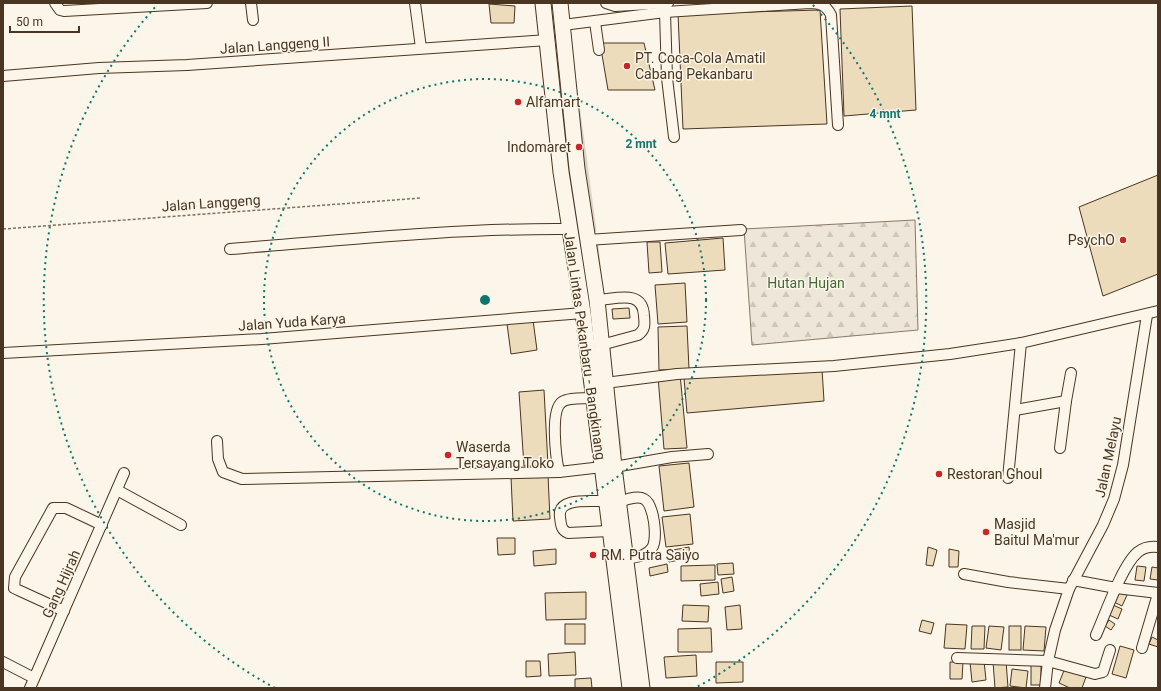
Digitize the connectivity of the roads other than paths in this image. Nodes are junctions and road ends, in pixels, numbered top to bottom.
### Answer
1 (55, 3) edge
2 (206, 3) edge
3 (251, 3) edge
4 (415, 3) edge
5 (543, 3) edge
6 (560, 3) edge
7 (606, 3) edge
8 (154, 4) edge
9 (102, 6) edge
10 (667, 8) edge
11 (253, 20) dead end
12 (595, 22) junction
13 (563, 24) junction
14 (548, 40) junction
15 (420, 48) junction
16 (599, 50) dead end
17 (3, 76) edge
18 (838, 125) dead end
19 (674, 137) dead end
20 (577, 169) junction
21 (561, 172) junction
22 (569, 229) junction
23 (741, 230) dead end
24 (587, 240) junction
25 (230, 249) dead end
26 (597, 300) junction
27 (1158, 312) edge
28 (583, 313) junction
29 (1147, 315) junction
30 (1021, 343) junction
31 (601, 345) junction
32 (3, 353) edge
33 (1071, 373) dead end
34 (605, 383) junction
35 (593, 398) junction
36 (1066, 402) junction
37 (1015, 410) junction
38 (217, 441) dead end
39 (1060, 448) dead end
40 (708, 454) dead end
41 (608, 467) junction
42 (124, 472) dead end
43 (559, 472) junction
44 (1008, 478) dead end
45 (117, 490) junction
46 (613, 501) junction
47 (102, 525) junction
48 (182, 525) dead end
49 (610, 532) junction
50 (1158, 547) edge
51 (627, 559) junction
52 (964, 574) dead end
53 (1071, 584) junction
54 (1116, 588) junction
55 (1158, 594) edge
56 (64, 611) junction
57 (1096, 635) dead end
58 (1142, 648) dead end
59 (1110, 650) dead end
60 (957, 658) dead end
61 (1048, 661) junction
62 (3, 662) edge
63 (34, 678) junction
64 (30, 688) edge
65 (630, 688) edge
66 (642, 688) edge
67 (1045, 688) edge

1 - 9 street
2 - 8 street
3 - 11 street
4 - 15 street
5 - 14 highway, Jalan Lintas Pekanbaru - Bangkinang
6 - 13 highway, Jalan Lintas Pekanbaru - Bangkinang
7 - 10 street
8 - 9 street
10 - 12 street
10 - 18 street
10 - 19 street
12 - 13 street
12 - 16 street
13 - 20 highway, Jalan Lintas Pekanbaru - Bangkinang
14 - 15 street, Jalan Langgeng II
14 - 21 highway, Jalan Lintas Pekanbaru - Bangkinang
15 - 17 street, Jalan Langgeng II
20 - 21 highway
20 - 24 highway, Jalan Lintas Pekanbaru - Bangkinang
21 - 22 highway, Jalan Lintas Pekanbaru - Bangkinang
22 - 25 street
22 - 28 highway, Jalan Lintas Pekanbaru - Bangkinang
23 - 24 street
24 - 26 highway, Jalan Lintas Pekanbaru - Bangkinang
26 - 31 highway, Jalan Lintas Pekanbaru - Bangkinang
26 - 31 street
27 - 29 street
28 - 32 street, Jalan Yuda Karya
28 - 35 highway, Jalan Lintas Pekanbaru - Bangkinang
29 - 30 street
29 - 53 street, Jalan Melayu
30 - 34 street
30 - 37 street
31 - 34 highway, Jalan Lintas Pekanbaru - Bangkinang
33 - 36 street
34 - 41 highway, Jalan Lintas Pekanbaru - Bangkinang
35 - 41 highway, Jalan Lintas Pekanbaru - Bangkinang
35 - 43 street
36 - 37 street
36 - 39 street
37 - 44 street
38 - 43 street
40 - 41 street
41 - 43 street
41 - 46 highway, Jalan Lintas Pekanbaru - Bangkinang
42 - 45 street, Gang Hijrah
45 - 47 street, Gang Hijrah
45 - 48 street
46 - 49 highway, Jalan Lintas Pekanbaru - Bangkinang
46 - 49 street
46 - 51 highway, Jalan Lintas Pekanbaru - Bangkinang
46 - 51 street
47 - 56 street, Gang Hijrah
47 - 56 street
49 - 65 highway, Jalan Lintas Pekanbaru - Bangkinang
50 - 54 street
51 - 66 highway, Jalan Lintas Pekanbaru - Bangkinang
52 - 53 street
53 - 54 street
53 - 61 street, Jalan Melayu
54 - 55 street
54 - 57 street
55 - 58 street
56 - 63 street, Gang Hijrah
59 - 61 street
60 - 61 street
61 - 67 street, Jalan Melayu
62 - 63 street
63 - 64 street, Gang Hijrah

